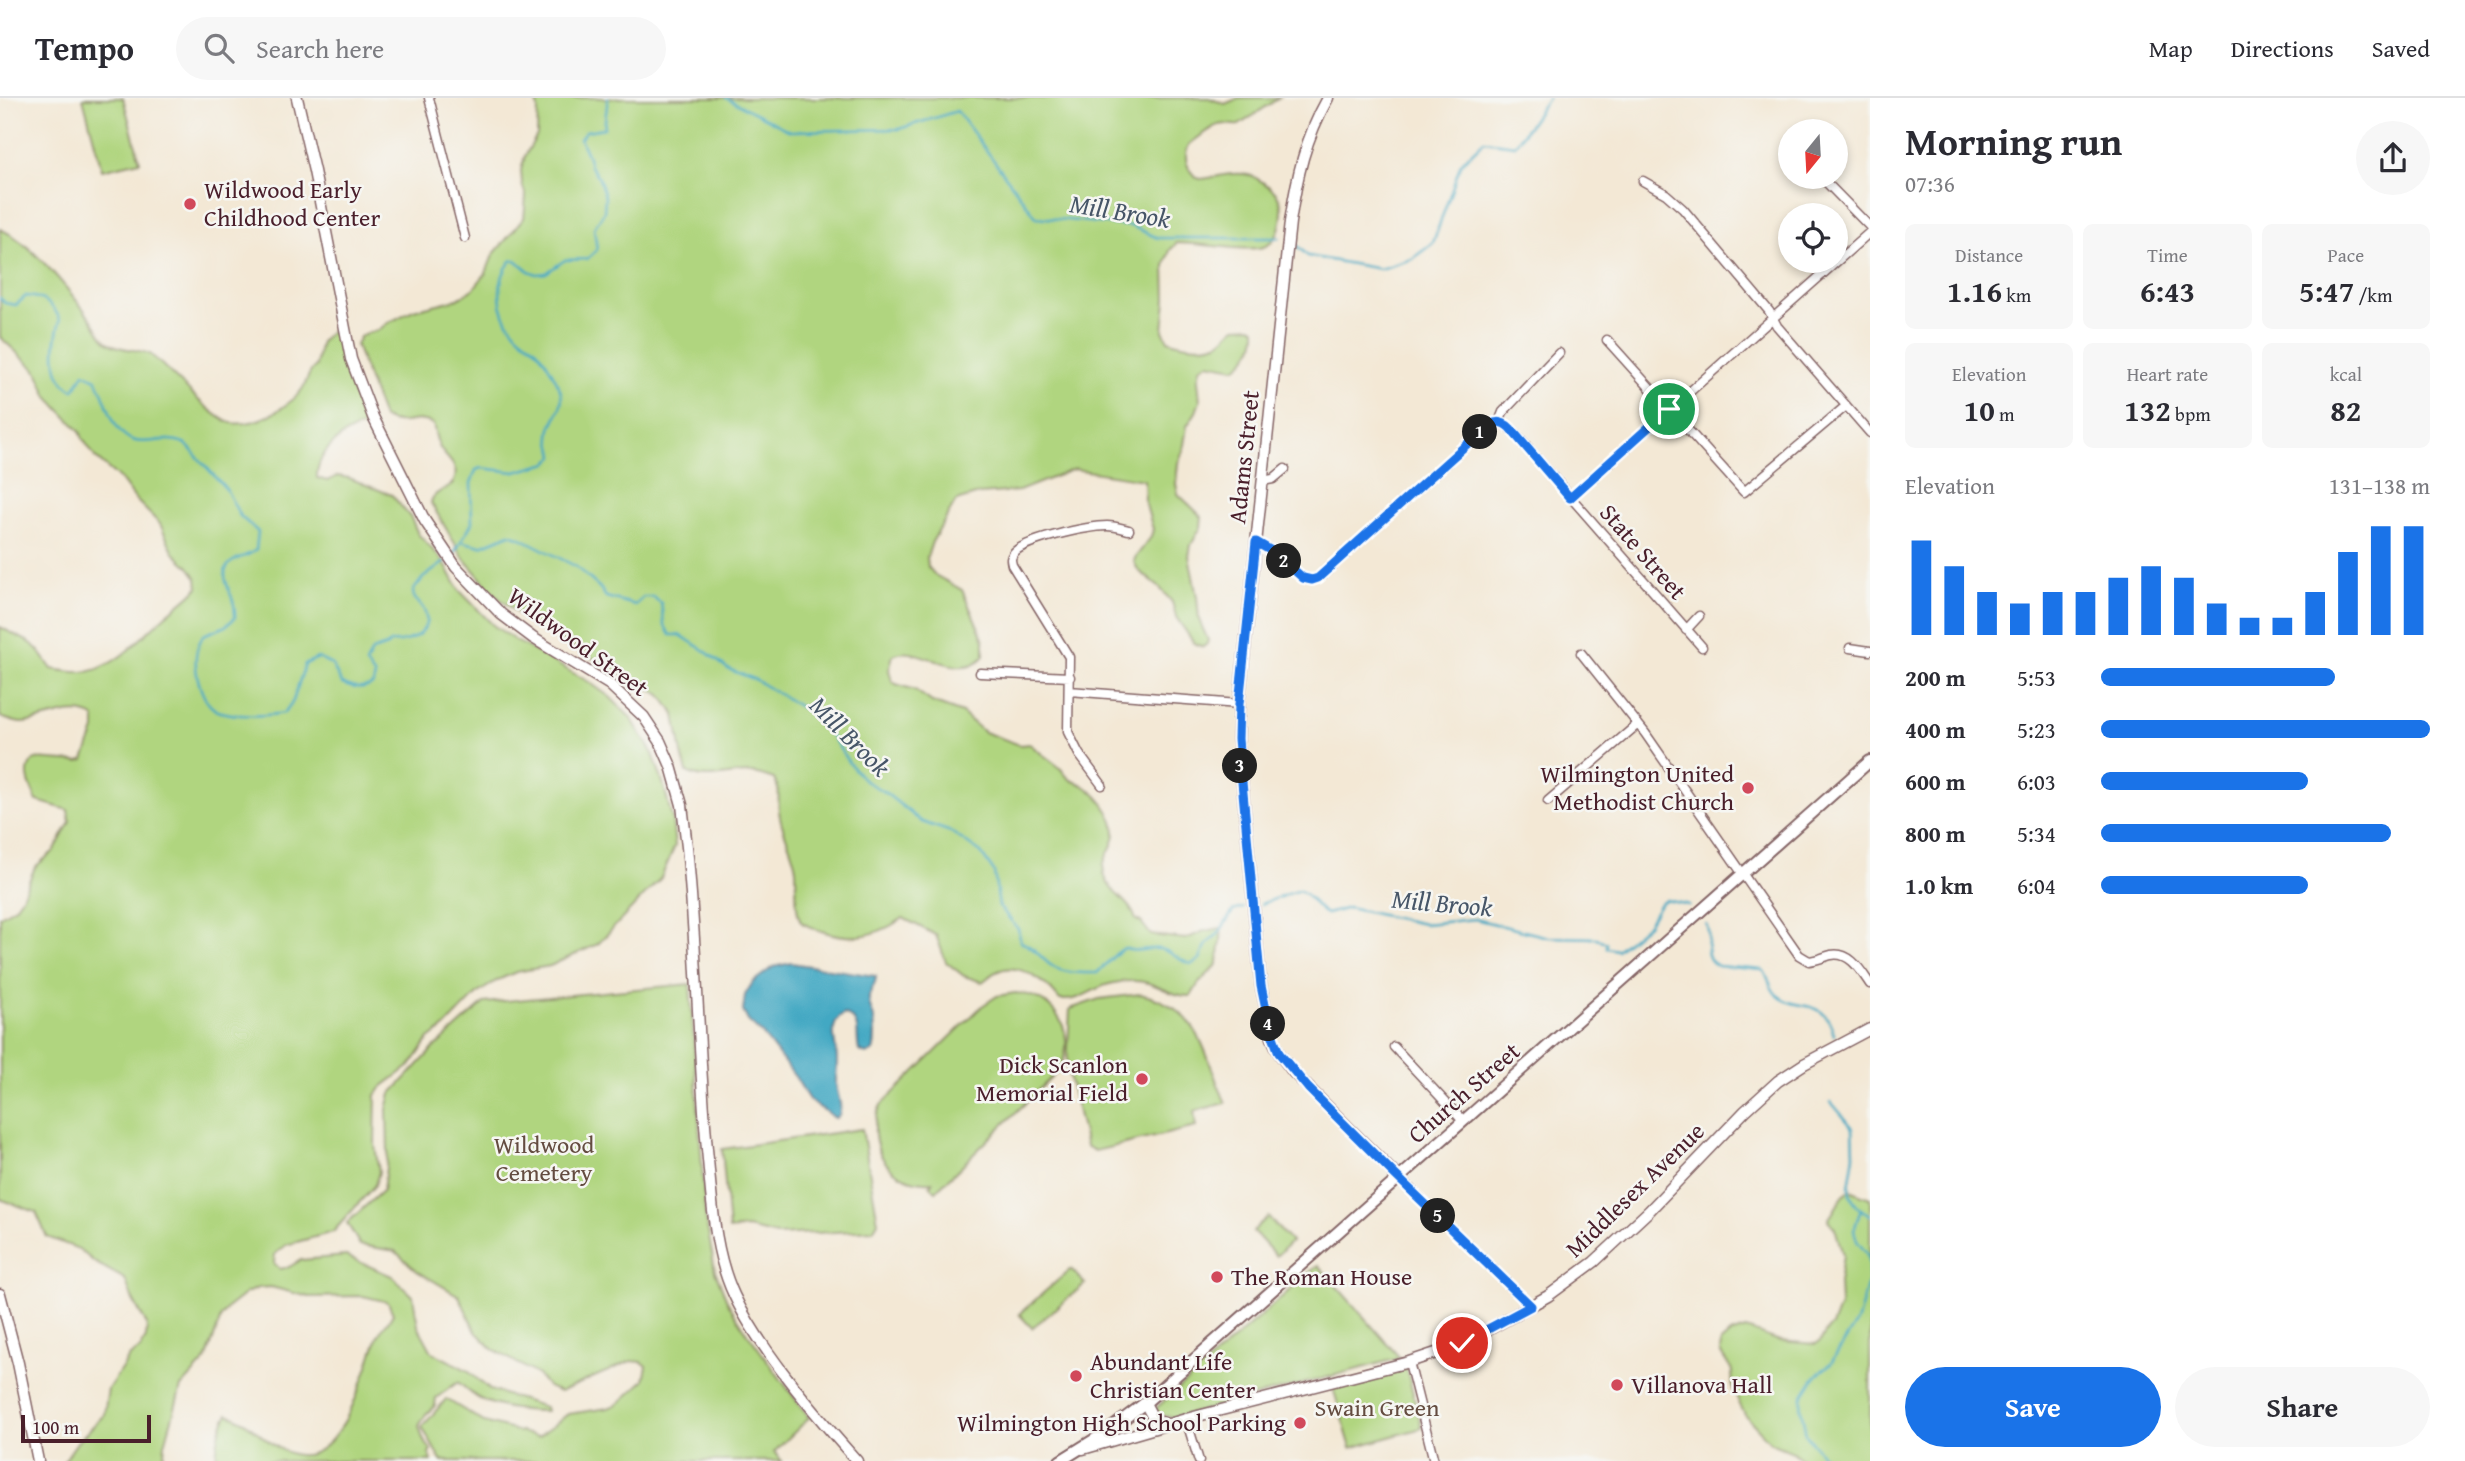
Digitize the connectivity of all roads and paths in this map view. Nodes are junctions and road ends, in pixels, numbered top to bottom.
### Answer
1 (309, 98) edge
2 (429, 98) edge
3 (1328, 98) edge
4 (297, 99) edge
5 (1643, 181) dead end
6 (1832, 189) edge
7 (1870, 229) edge
8 (465, 238) dead end
9 (1773, 320) junction
10 (1607, 340) dead end
11 (1559, 353) dead end
12 (1846, 406) junction
13 (1669, 409) junction
14 (1499, 422) junction
15 (1870, 433) edge
16 (1285, 469) dead end
17 (1262, 481) junction
18 (1570, 498) junction
19 (1129, 530) dead end
20 (1256, 542) junction
21 (1699, 616) dead end
22 (1686, 630) junction
23 (1702, 648) dead end
24 (1850, 648) dead end
25 (1870, 651) edge
26 (1581, 653) dead end
27 (980, 673) dead end
28 (1070, 677) junction
29 (1069, 691) junction
30 (1239, 704) junction
31 (1638, 724) junction
32 (1870, 761) edge
33 (1102, 785) dead end
34 (1548, 801) dead end
35 (1743, 873) junction
36 (1870, 984) edge
37 (1870, 1029) edge
38 (1394, 1047) dead end
39 (1463, 1121) junction
40 (1399, 1178) junction
41 (0, 1294) edge
42 (1531, 1306) junction
43 (1409, 1362) junction
44 (1144, 1403) junction
45 (1186, 1419) junction
46 (1171, 1424) junction
47 (1080, 1450) junction
48 (38, 1461) edge
49 (857, 1461) edge
50 (1060, 1461) edge
51 (1199, 1461) edge
52 (1434, 1461) edge

1 - 4 street
2 - 8 street
3 - 17 street, Adams Street
4 - 49 street, Wildwood Street
5 - 9 street
6 - 7 street
7 - 9 street
9 - 12 street
9 - 13 street
10 - 13 street
11 - 14 street
12 - 13 street
12 - 15 street
13 - 18 street
14 - 18 street, State Street
14 - 20 street
16 - 17 street
17 - 20 street, Adams Street
18 - 22 street, State Street
19 - 28 street
20 - 30 street, Adams Street
21 - 22 street
22 - 23 street, State Street
24 - 25 street
26 - 31 street
27 - 28 street
28 - 29 street
29 - 30 street
29 - 33 street
30 - 40 street, Adams Street
31 - 34 street
31 - 35 street
32 - 35 main road, Church Street
35 - 36 street
35 - 39 main road, Church Street
37 - 42 street, Middlesex Avenue
38 - 39 street
39 - 40 main road, Church Street
40 - 42 street, Adams Street
40 - 44 main road, Church Street
41 - 48 street
42 - 43 street, Middlesex Avenue
43 - 45 street, Middlesex Avenue
43 - 52 street
44 - 46 street
44 - 47 main road, Church Street
45 - 46 street, Middlesex Avenue
45 - 51 street
46 - 47 street, Middlesex Avenue
47 - 50 main road, Middlesex Avenue

